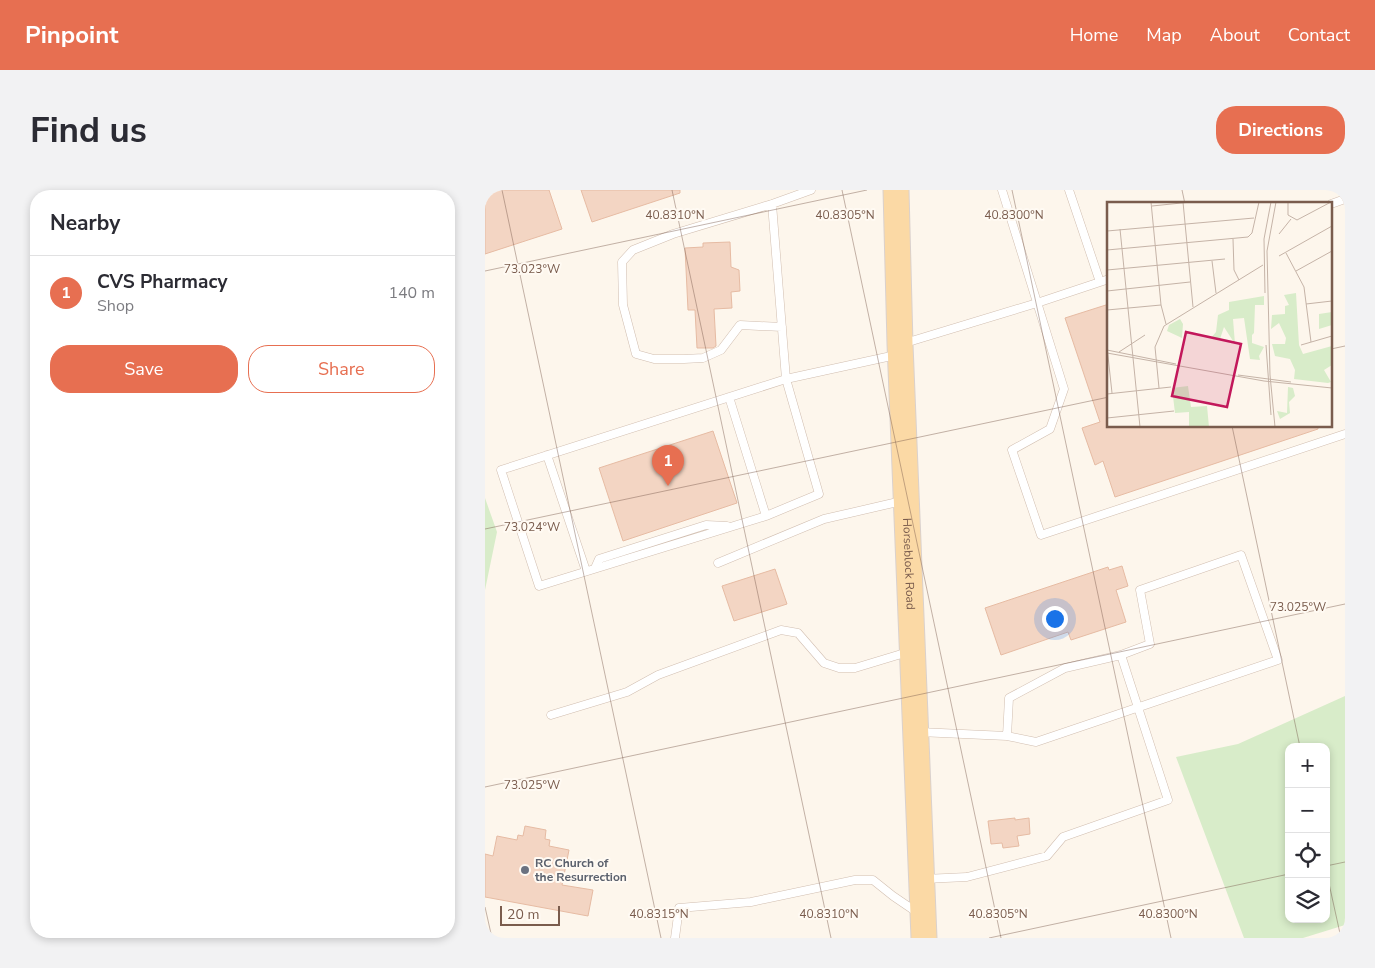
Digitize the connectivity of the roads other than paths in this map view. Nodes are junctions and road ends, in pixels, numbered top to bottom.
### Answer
1 (811, 190) edge
2 (896, 190) edge
3 (1003, 190) edge
4 (1069, 190) edge
5 (1345, 199) edge
6 (1333, 203) edge
7 (772, 204) junction
8 (1107, 280) edge
9 (1100, 282) junction
10 (1037, 303) junction
11 (782, 327) junction
12 (901, 349) junction
13 (786, 379) junction
14 (729, 397) junction
15 (1345, 434) edge
16 (547, 455) junction
17 (907, 500) junction
18 (766, 516) junction
19 (719, 562) dead end
20 (586, 571) junction
21 (913, 650) junction
22 (1121, 655) junction
23 (1138, 707) junction
24 (551, 715) dead end
25 (916, 732) junction
26 (1007, 736) junction
27 (922, 879) junction
28 (924, 927) edge
29 (675, 938) edge

1 - 7 lane
2 - 12 main road, Horseblock Road
3 - 10 lane
4 - 9 lane
5 - 6 lane
7 - 11 lane
7 - 11 lane
8 - 9 lane
9 - 10 lane
10 - 12 lane
10 - 15 lane
11 - 13 lane
12 - 13 lane
12 - 17 main road, Horseblock Road
13 - 14 lane
13 - 18 lane
14 - 16 lane
14 - 18 lane
16 - 20 lane
16 - 20 lane
17 - 19 lane
17 - 21 main road, Horseblock Road
18 - 20 lane
21 - 24 lane
21 - 25 main road, Horseblock Road
22 - 23 lane
22 - 23 lane
22 - 26 lane
23 - 26 lane
23 - 27 lane
25 - 26 lane
25 - 27 main road, Horseblock Road
27 - 28 main road, Horseblock Road
28 - 29 lane

